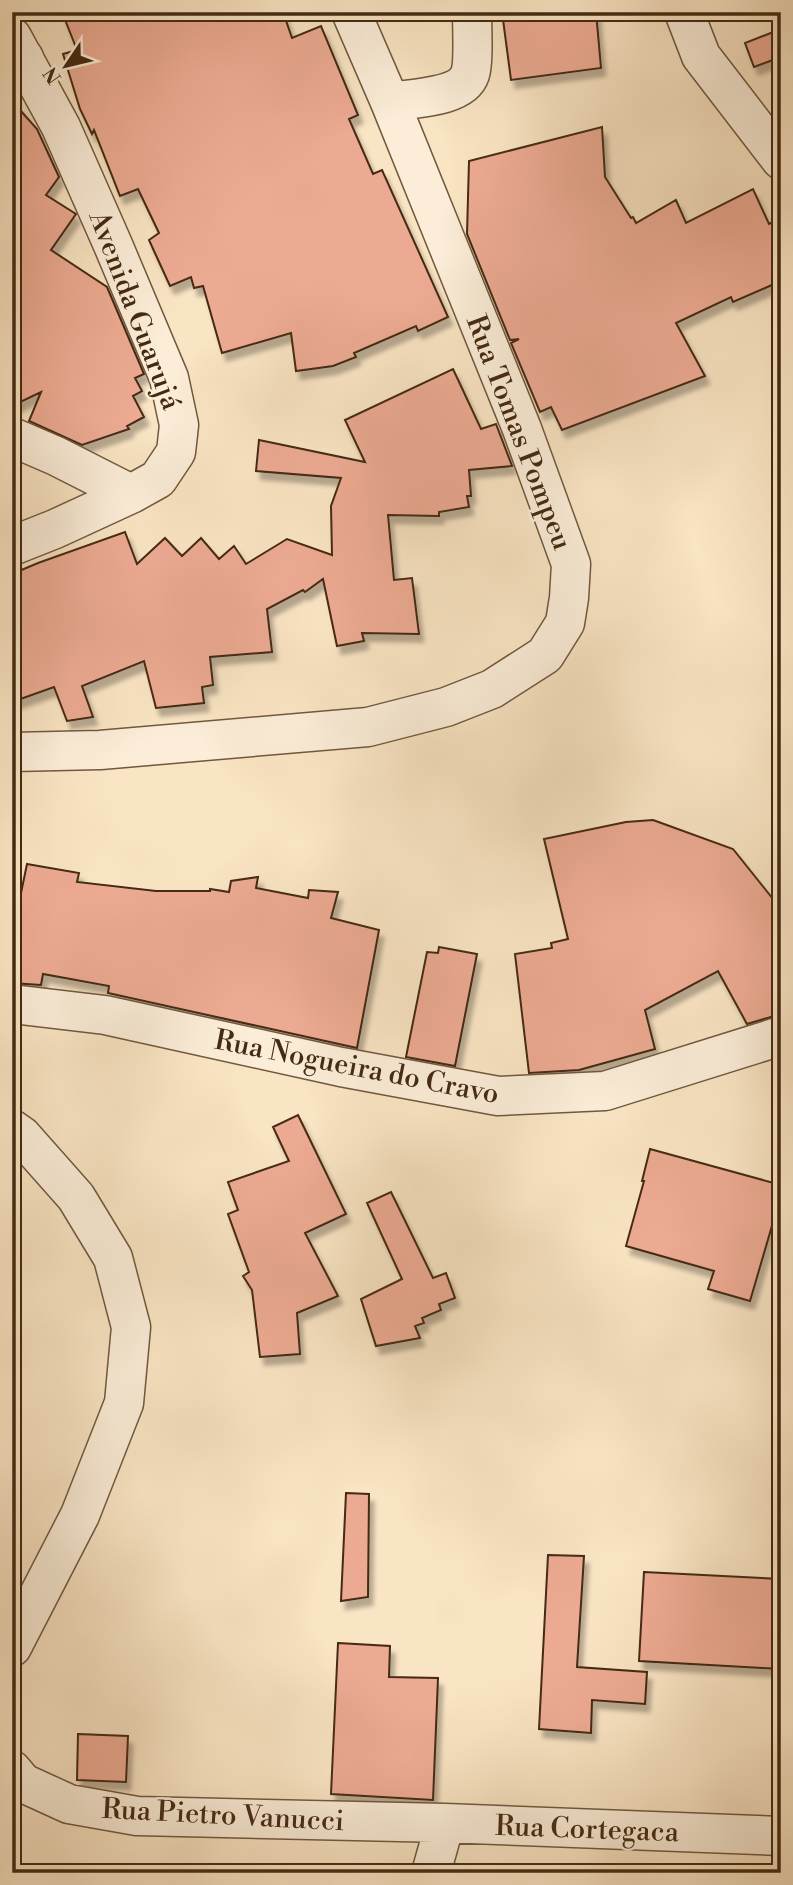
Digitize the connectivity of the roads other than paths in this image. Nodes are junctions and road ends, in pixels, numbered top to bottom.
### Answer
1 (351, 12) edge
2 (472, 12) edge
3 (684, 12) edge
4 (16, 51) edge
5 (390, 102) junction
6 (781, 160) edge
7 (12, 437) edge
8 (131, 494) junction
9 (12, 546) edge
10 (12, 752) edge
11 (12, 1004) edge
12 (781, 1036) edge
13 (12, 1129) edge
14 (12, 1647) edge
15 (12, 1770) edge
16 (445, 1823) junction
17 (781, 1836) edge
18 (430, 1873) edge

1 - 5 street, Rua Tomas Pompeu
2 - 5 street
3 - 6 street
4 - 8 street, Avenida Guarujá
5 - 10 street, Rua Tomas Pompeu
7 - 8 street
8 - 9 street, Avenida Guarujá
11 - 12 street, Rua Nogueira do Cravo
13 - 14 street
15 - 16 street, Rua Pietro Vanucci
16 - 17 street, Rua Cortegaca
16 - 18 street

